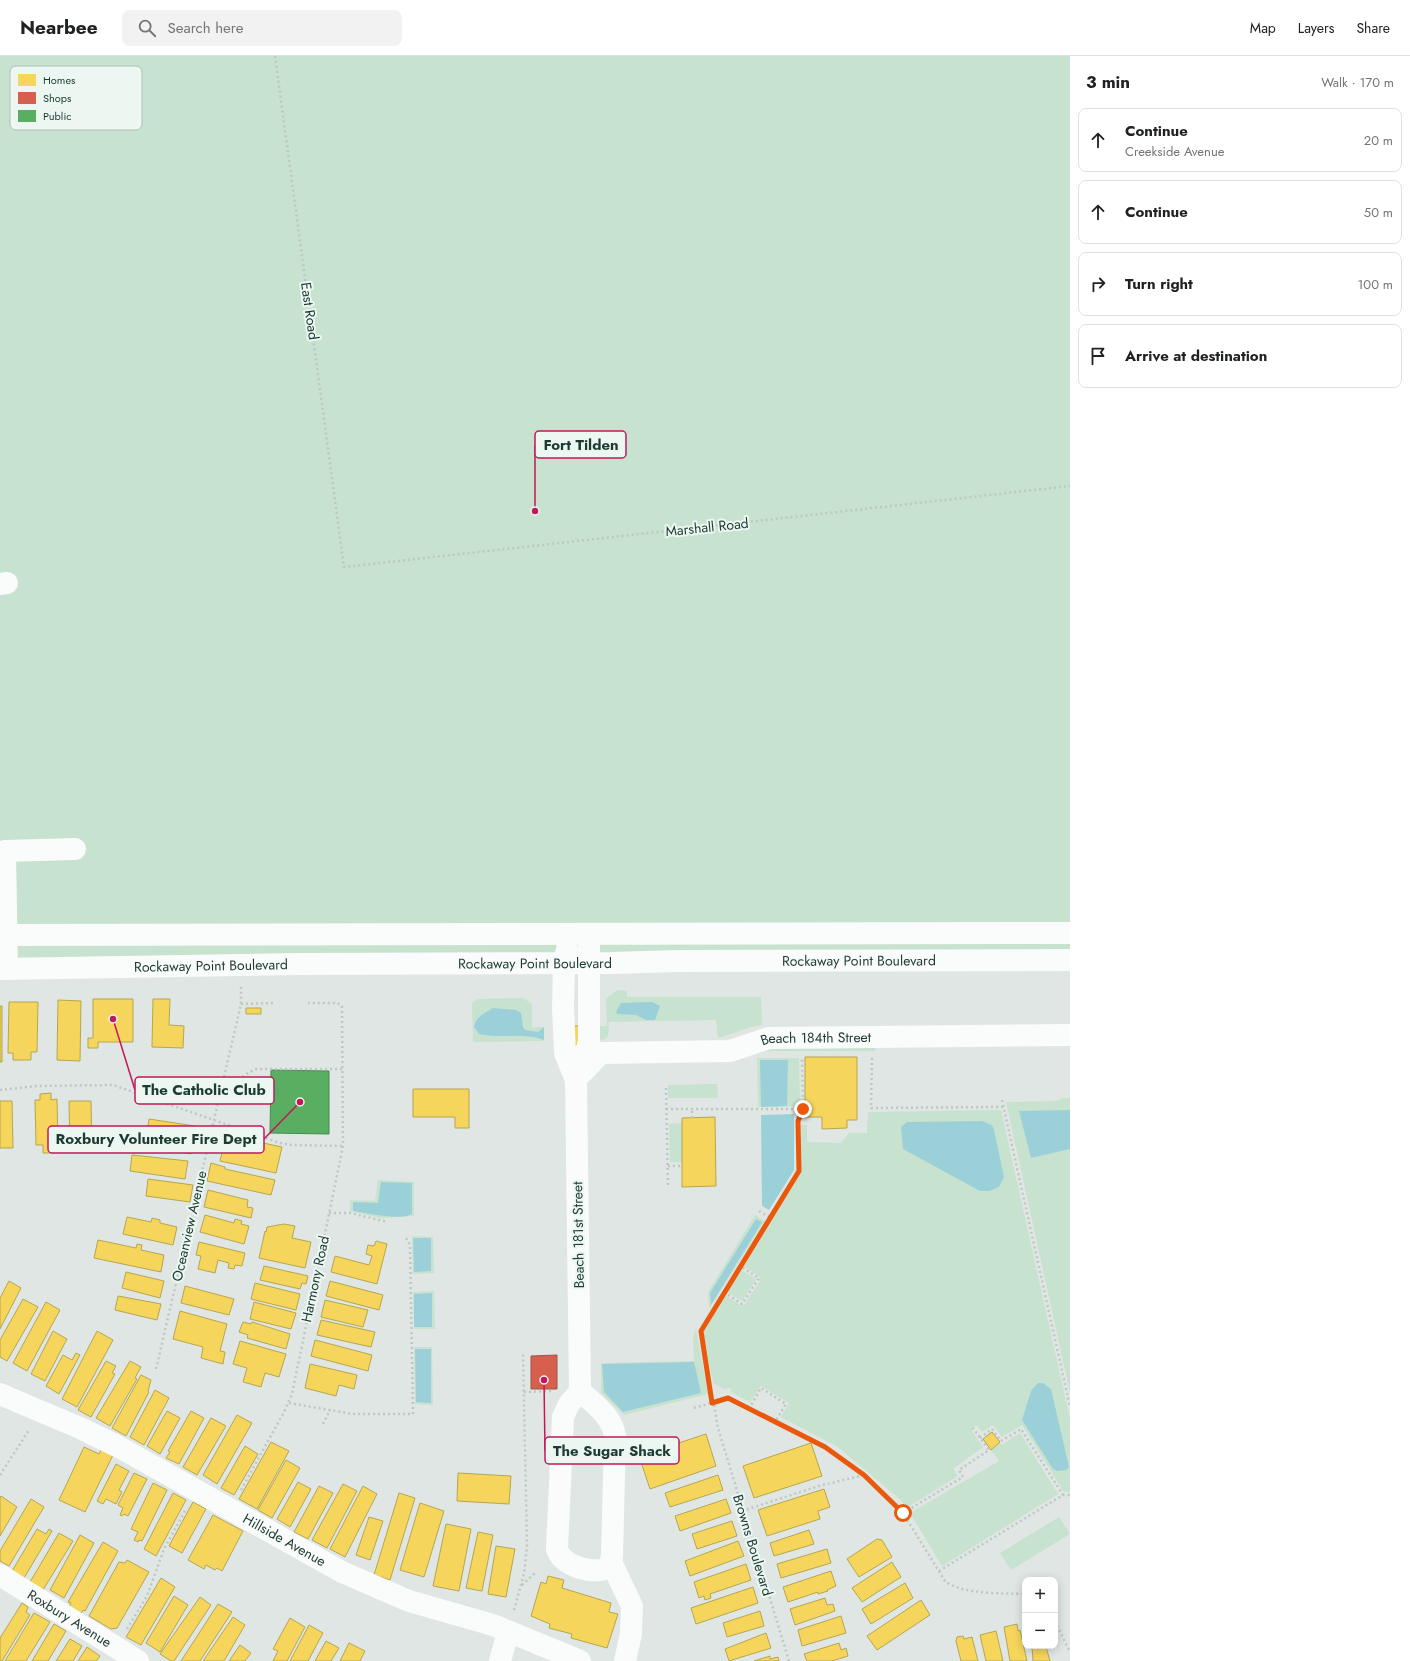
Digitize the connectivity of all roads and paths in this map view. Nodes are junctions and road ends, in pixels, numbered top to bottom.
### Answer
1 (275, 56) edge
2 (1070, 486) edge
3 (344, 567) joint
4 (75, 849) dead end
5 (1070, 933) edge
6 (298, 934) junction
7 (401, 934) junction
8 (579, 934) junction
9 (3, 935) edge
10 (1070, 960) edge
11 (542, 963) junction
12 (564, 963) junction
13 (588, 963) junction
14 (299, 964) junction
15 (400, 964) junction
16 (3, 968) edge
17 (241, 985) dead end
18 (275, 1003) dead end
19 (308, 1003) dead end
20 (241, 1004) junction
21 (1070, 1035) edge
22 (802, 1055) dead end
23 (872, 1055) dead end
24 (342, 1069) junction
25 (576, 1080) junction
26 (666, 1088) dead end
27 (0, 1090) edge
28 (221, 1090) junction
29 (1002, 1100) dead end
30 (1003, 1107) junction
31 (666, 1109) junction
32 (803, 1109) junction
33 (692, 1110) junction
34 (692, 1118) dead end
35 (214, 1120) junction
36 (343, 1146) junction
37 (668, 1166) junction
38 (682, 1166) dead end
39 (668, 1186) dead end
40 (759, 1211) dead end
41 (329, 1213) junction
42 (769, 1217) junction
43 (388, 1222) dead end
44 (406, 1238) dead end
45 (740, 1266) junction
46 (724, 1292) junction
47 (523, 1354) dead end
48 (156, 1369) dead end
49 (556, 1391) dead end
50 (580, 1391) junction
51 (524, 1392) junction
52 (0, 1394) edge
53 (289, 1402) junction
54 (712, 1403) junction
55 (1070, 1407) edge
56 (694, 1408) dead end
57 (749, 1409) junction
58 (330, 1410) junction
59 (40, 1411) junction
60 (775, 1422) junction
61 (323, 1424) dead end
62 (973, 1428) dead end
63 (980, 1438) junction
64 (0, 1475) edge
65 (864, 1475) junction
66 (196, 1491) junction
67 (1063, 1495) junction
68 (1070, 1495) edge
69 (229, 1510) junction
70 (742, 1511) junction
71 (903, 1513) junction
72 (612, 1562) junction
73 (939, 1571) junction
74 (535, 1573) dead end
75 (0, 1575) edge
76 (521, 1587) junction
77 (1022, 1594) edge
78 (1058, 1627) edge
79 (508, 1632) junction
80 (116, 1647) junction
81 (1070, 1652) edge
82 (501, 1657) edge
83 (138, 1661) edge
84 (580, 1661) edge
85 (625, 1661) edge
86 (789, 1661) edge

1 - 3 path, East Road
2 - 3 path, Marshall Road
4 - 9 street
5 - 8 street, Rockaway Point Boulevard
6 - 7 street, Rockaway Point Boulevard
6 - 9 street, Rockaway Point Boulevard
6 - 14 street
7 - 8 street, Rockaway Point Boulevard
7 - 15 street
8 - 12 street, Beach 181st Street
8 - 13 street, Beach 181st Street
9 - 16 street
10 - 13 street, Rockaway Point Boulevard
11 - 12 street, Rockaway Point Boulevard
11 - 15 street, Rockaway Point Boulevard
11 - 25 street
12 - 13 street, Rockaway Point Boulevard
12 - 25 street, Beach 181st Street
13 - 25 street, Beach 181st Street
14 - 15 street, Rockaway Point Boulevard
14 - 16 street, Rockaway Point Boulevard
17 - 20 path, Oceanview Avenue
18 - 20 path
19 - 24 path, Harmony Road
20 - 28 path, Oceanview Avenue
21 - 25 street, Beach 184th Street
22 - 32 path, Browns Boulevard
23 - 30 path
24 - 28 path
24 - 36 path, Harmony Road
25 - 50 street, Beach 181st Street
26 - 31 path
27 - 35 path
28 - 35 path, Oceanview Avenue
29 - 30 path
30 - 55 path
31 - 33 path
31 - 37 path
32 - 33 path
32 - 42 path, Browns Boulevard
33 - 34 path
35 - 36 path
35 - 48 path, Oceanview Avenue
36 - 41 path, Harmony Road
37 - 38 path
37 - 39 path
40 - 42 path
41 - 43 path
41 - 53 path, Harmony Road
42 - 45 path, Browns Boulevard
44 - 58 path
45 - 46 path, Browns Boulevard
45 - 46 path
46 - 54 path, Browns Boulevard
47 - 51 path
49 - 51 path
50 - 72 street
50 - 72 street
51 - 76 path
52 - 59 street, Hillside Avenue
53 - 58 path
53 - 69 path, Harmony Road
54 - 56 path
54 - 57 path
54 - 70 path, Browns Boulevard
57 - 60 path
57 - 60 path
58 - 61 path
59 - 64 path
59 - 66 street, Hillside Avenue
60 - 65 path
62 - 63 path
63 - 67 path
63 - 71 path
65 - 70 path
65 - 71 path
66 - 69 street, Hillside Avenue
66 - 80 path
67 - 68 path
67 - 73 path
69 - 79 street, Hillside Avenue
70 - 86 path, Browns Boulevard
71 - 73 path
72 - 85 street
73 - 77 path
74 - 76 path
75 - 80 street, Roxbury Avenue
76 - 79 path
78 - 81 path
79 - 82 street
79 - 84 street, Hillside Avenue
80 - 83 street, Roxbury Avenue

